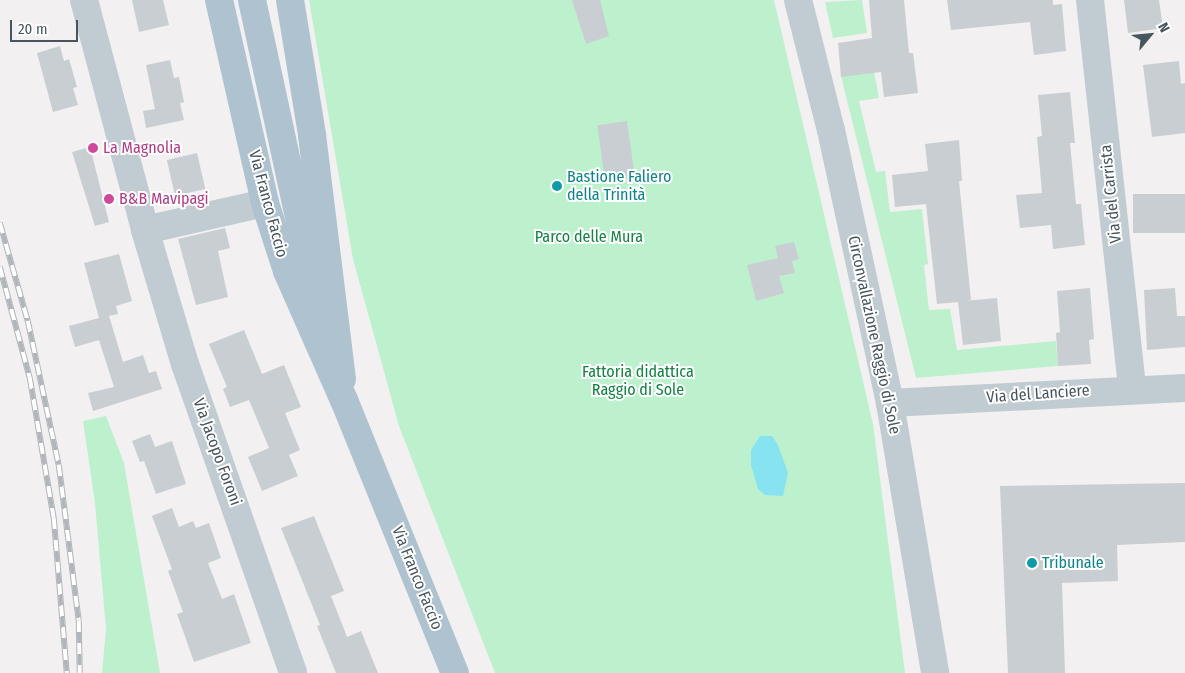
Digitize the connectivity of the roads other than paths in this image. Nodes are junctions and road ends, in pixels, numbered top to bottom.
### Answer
1 (84, 0) edge
2 (219, 0) edge
3 (252, 0) edge
4 (290, 0) edge
5 (798, 0) edge
6 (1090, 0) edge
7 (265, 203) junction
8 (145, 230) junction
9 (1132, 388) junction
10 (1185, 388) edge
11 (344, 400) junction
12 (890, 404) junction
13 (293, 673) edge
14 (456, 673) edge
15 (935, 673) edge

1 - 8 street, Via Jacopo Foroni
2 - 7 main road, Via Franco Faccio
3 - 11 main road, Via Franco Faccio
4 - 11 main road, Via Franco Faccio
5 - 12 street, Circonvallazione Raggio di Sole
6 - 9 street, Via del Carrista
7 - 8 street
7 - 11 main road, Via Franco Faccio
8 - 13 street, Via Jacopo Foroni
9 - 10 street, Via del Lanciere
9 - 12 street, Via del Lanciere
11 - 14 main road, Via Franco Faccio
12 - 15 street, Circonvallazione Raggio di Sole

